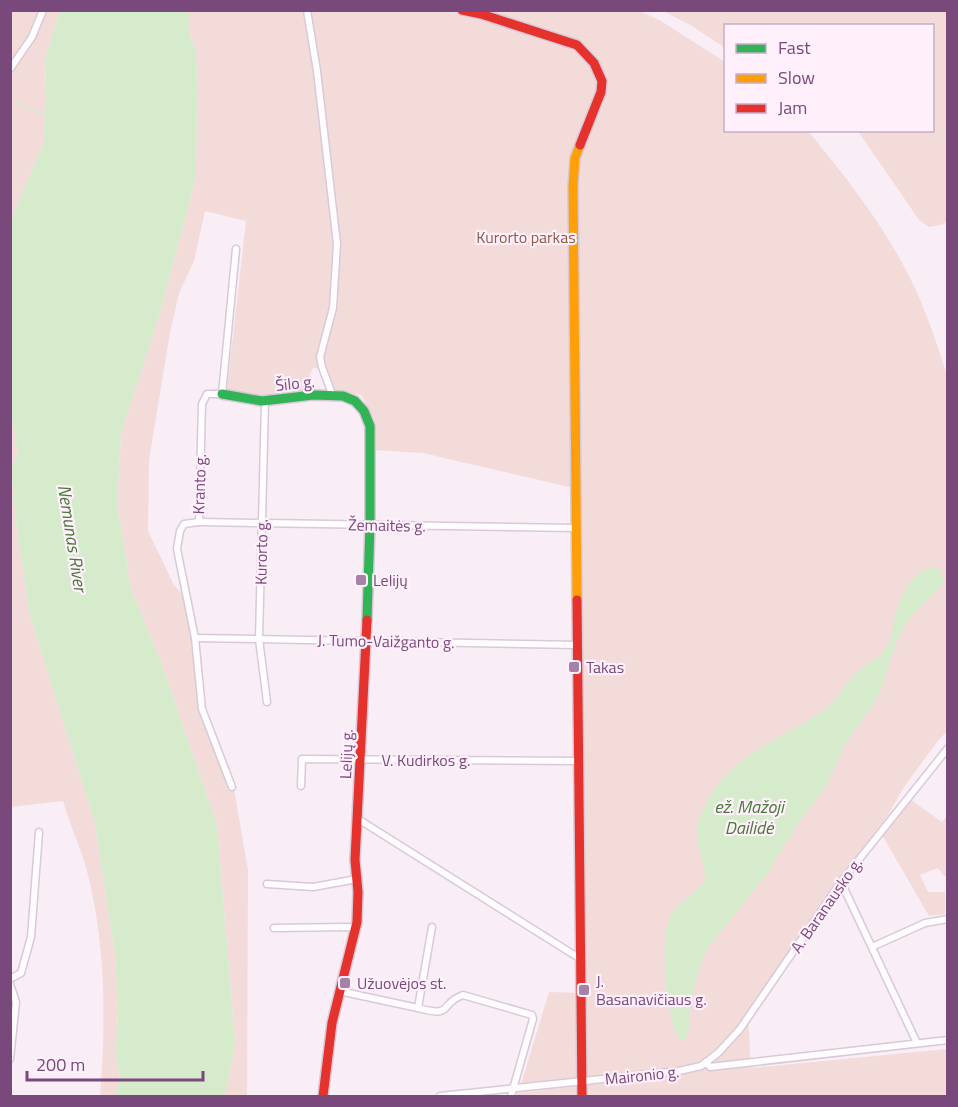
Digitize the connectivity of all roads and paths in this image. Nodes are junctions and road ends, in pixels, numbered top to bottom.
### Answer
1 (43, 10) edge
2 (308, 10) edge
3 (462, 10) edge
4 (10, 69) edge
5 (236, 249) dead end
6 (222, 394) junction
7 (332, 394) junction
8 (265, 401) junction
9 (364, 410) joint
10 (199, 522) junction
11 (261, 523) junction
12 (370, 524) junction
13 (576, 528) junction
14 (195, 638) junction
15 (259, 639) junction
16 (366, 641) junction
17 (578, 645) junction
18 (267, 702) dead end
19 (948, 748) edge
20 (360, 759) junction
21 (578, 761) junction
22 (301, 786) dead end
23 (232, 787) dead end
24 (358, 819) junction
25 (39, 832) dead end
26 (357, 879) junction
27 (841, 882) junction
28 (267, 884) dead end
29 (948, 919) edge
30 (432, 927) dead end
31 (274, 928) dead end
32 (356, 929) junction
33 (872, 947) junction
34 (579, 958) junction
35 (10, 979) edge
36 (10, 984) edge
37 (339, 991) junction
38 (418, 1008) junction
39 (948, 1040) edge
40 (917, 1043) junction
41 (10, 1059) edge
42 (706, 1062) junction
43 (581, 1081) junction
44 (512, 1093) edge
45 (324, 1096) edge
46 (440, 1096) edge
47 (582, 1096) edge

1 - 4 street
2 - 7 street
3 - 13 street
5 - 6 street
6 - 8 street, Šilo g.
6 - 10 street, Kranto g.
7 - 8 street, Šilo g.
7 - 9 street, Šilo g.
8 - 11 street, Kurorto g.
9 - 12 street, Lelijų g.
10 - 11 street, Žemaitės g.
10 - 14 street, Kranto g.
11 - 12 street, Žemaitės g.
11 - 15 street, Kurorto g.
12 - 13 street, Žemaitės g.
12 - 16 street, Lelijų g.
13 - 17 street
14 - 15 street, J. Tumo-Vaižganto g.
14 - 23 street, Kranto g.
15 - 16 street, J. Tumo-Vaižganto g.
15 - 18 street, Kurorto g.
16 - 17 street, J. Tumo-Vaižganto g.
16 - 20 street, Lelijų g.
17 - 21 street
19 - 27 street, A. Baranausko g.
20 - 21 street, V. Kudirkos g.
20 - 22 street, V. Kudirkos g.
20 - 24 street, Lelijų g.
21 - 34 street
24 - 26 street, Lelijų g.
24 - 34 street
25 - 35 street
26 - 28 street
26 - 32 street, Lelijų g.
27 - 33 street
27 - 42 street, A. Baranausko g.
29 - 33 street
30 - 38 street
31 - 32 street
32 - 37 street, Lelijų g.
33 - 40 street
34 - 43 street
36 - 41 street
37 - 38 street
37 - 45 street, Lelijų g.
38 - 44 street
39 - 40 street, Maironio g.
40 - 42 street, Maironio g.
42 - 43 street, Maironio g.
43 - 44 street, Maironio g.
43 - 47 street
44 - 46 street, Maironio g.

